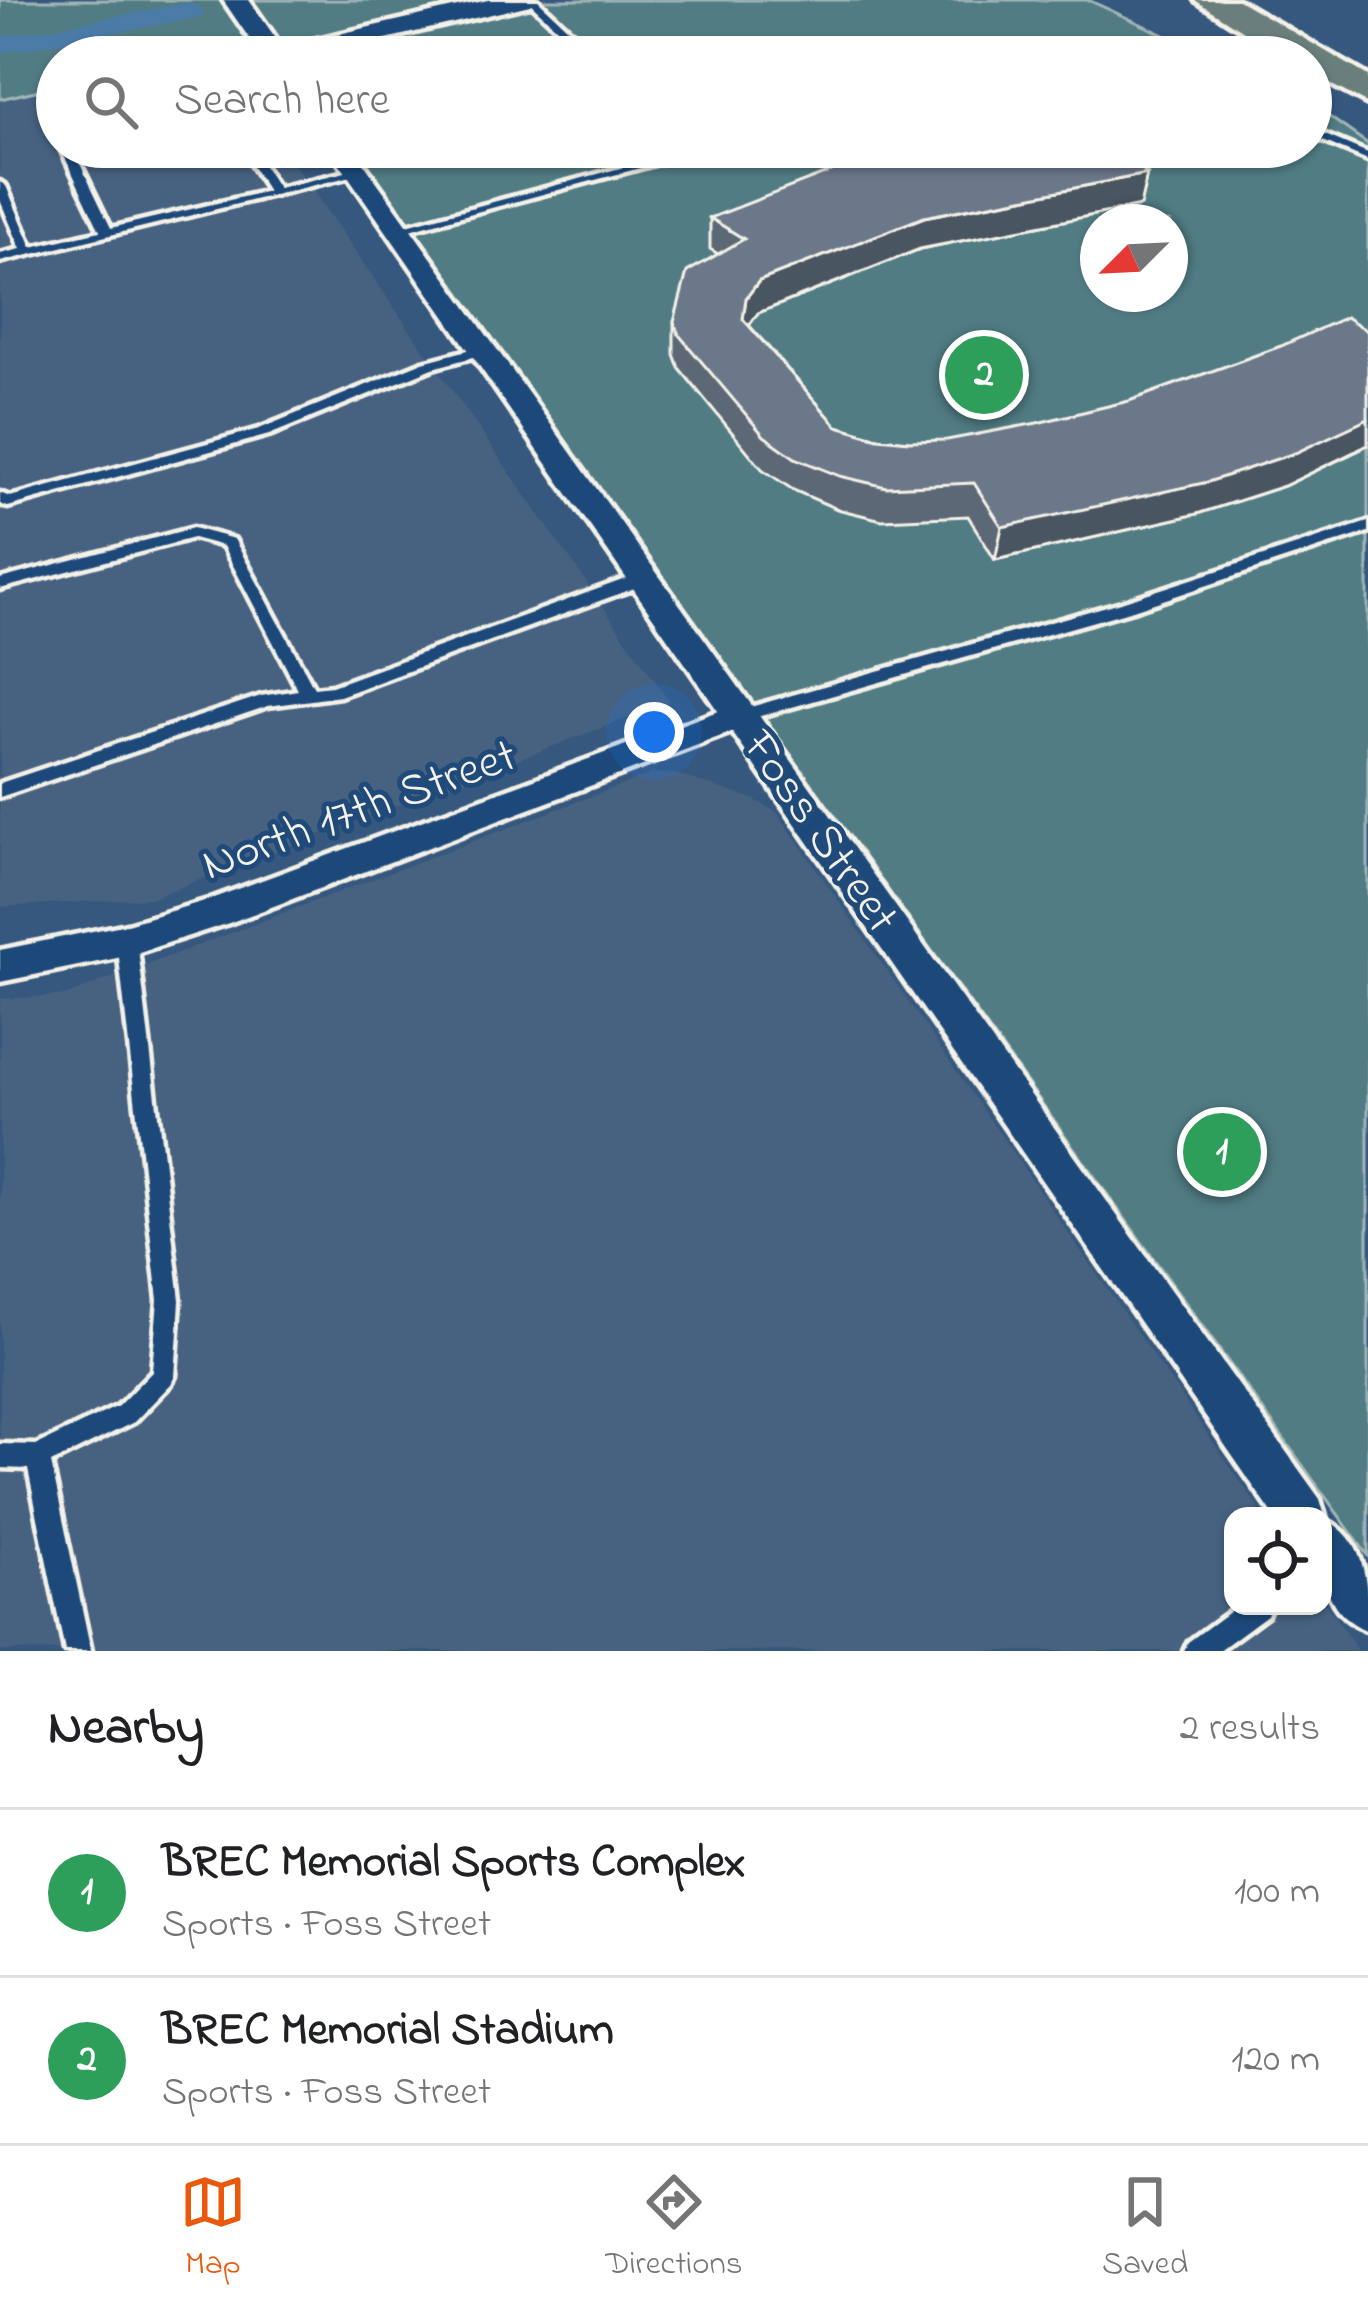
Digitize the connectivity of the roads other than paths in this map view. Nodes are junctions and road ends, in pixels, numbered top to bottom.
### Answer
1 (236, 0) edge
2 (521, 0) edge
3 (532, 0) edge
4 (1177, 0) edge
5 (1213, 0) edge
6 (1278, 0) edge
7 (261, 36) edge
8 (366, 36) edge
9 (571, 36) edge
10 (1241, 36) edge
11 (1274, 36) edge
12 (1368, 51) edge
13 (1332, 71) edge
14 (1332, 88) edge
15 (1368, 92) edge
16 (1368, 108) edge
17 (1332, 142) edge
18 (1368, 158) edge
19 (76, 168) edge
20 (259, 168) edge
21 (331, 168) edge
22 (355, 168) edge
23 (626, 168) edge
24 (0, 186) edge
25 (274, 193) junction
26 (398, 229) junction
27 (107, 232) junction
28 (28, 251) junction
29 (0, 258) edge
30 (483, 350) junction
31 (0, 499) edge
32 (1368, 527) edge
33 (645, 578) junction
34 (0, 584) edge
35 (309, 695) junction
36 (742, 715) junction
37 (0, 790) edge
38 (127, 940) junction
39 (0, 966) edge
40 (0, 1456) edge
41 (38, 1456) junction
42 (1295, 1507) edge
43 (1332, 1559) edge
44 (1368, 1606) edge
45 (1246, 1615) edge
46 (78, 1651) edge
47 (1197, 1651) edge

1 - 7 street
2 - 8 street
3 - 9 lane
4 - 10 highway
5 - 11 highway
6 - 12 highway
13 - 15 highway
14 - 16 highway
17 - 18 lane
19 - 27 lane
20 - 25 lane
21 - 25 lane
22 - 26 street, Foss Street
23 - 26 lane
24 - 28 lane
25 - 27 lane
26 - 30 street, Foss Street
27 - 28 lane
28 - 29 lane
30 - 31 lane
30 - 33 street, Foss Street
32 - 36 lane
33 - 35 lane
33 - 36 street, Foss Street
34 - 35 lane
35 - 37 lane
36 - 38 street, North 17th Street
36 - 42 street, Foss Street
38 - 39 street, North 17th Street
38 - 41 lane
40 - 41 lane
41 - 46 lane
43 - 44 street, Foss Street
45 - 47 lane

